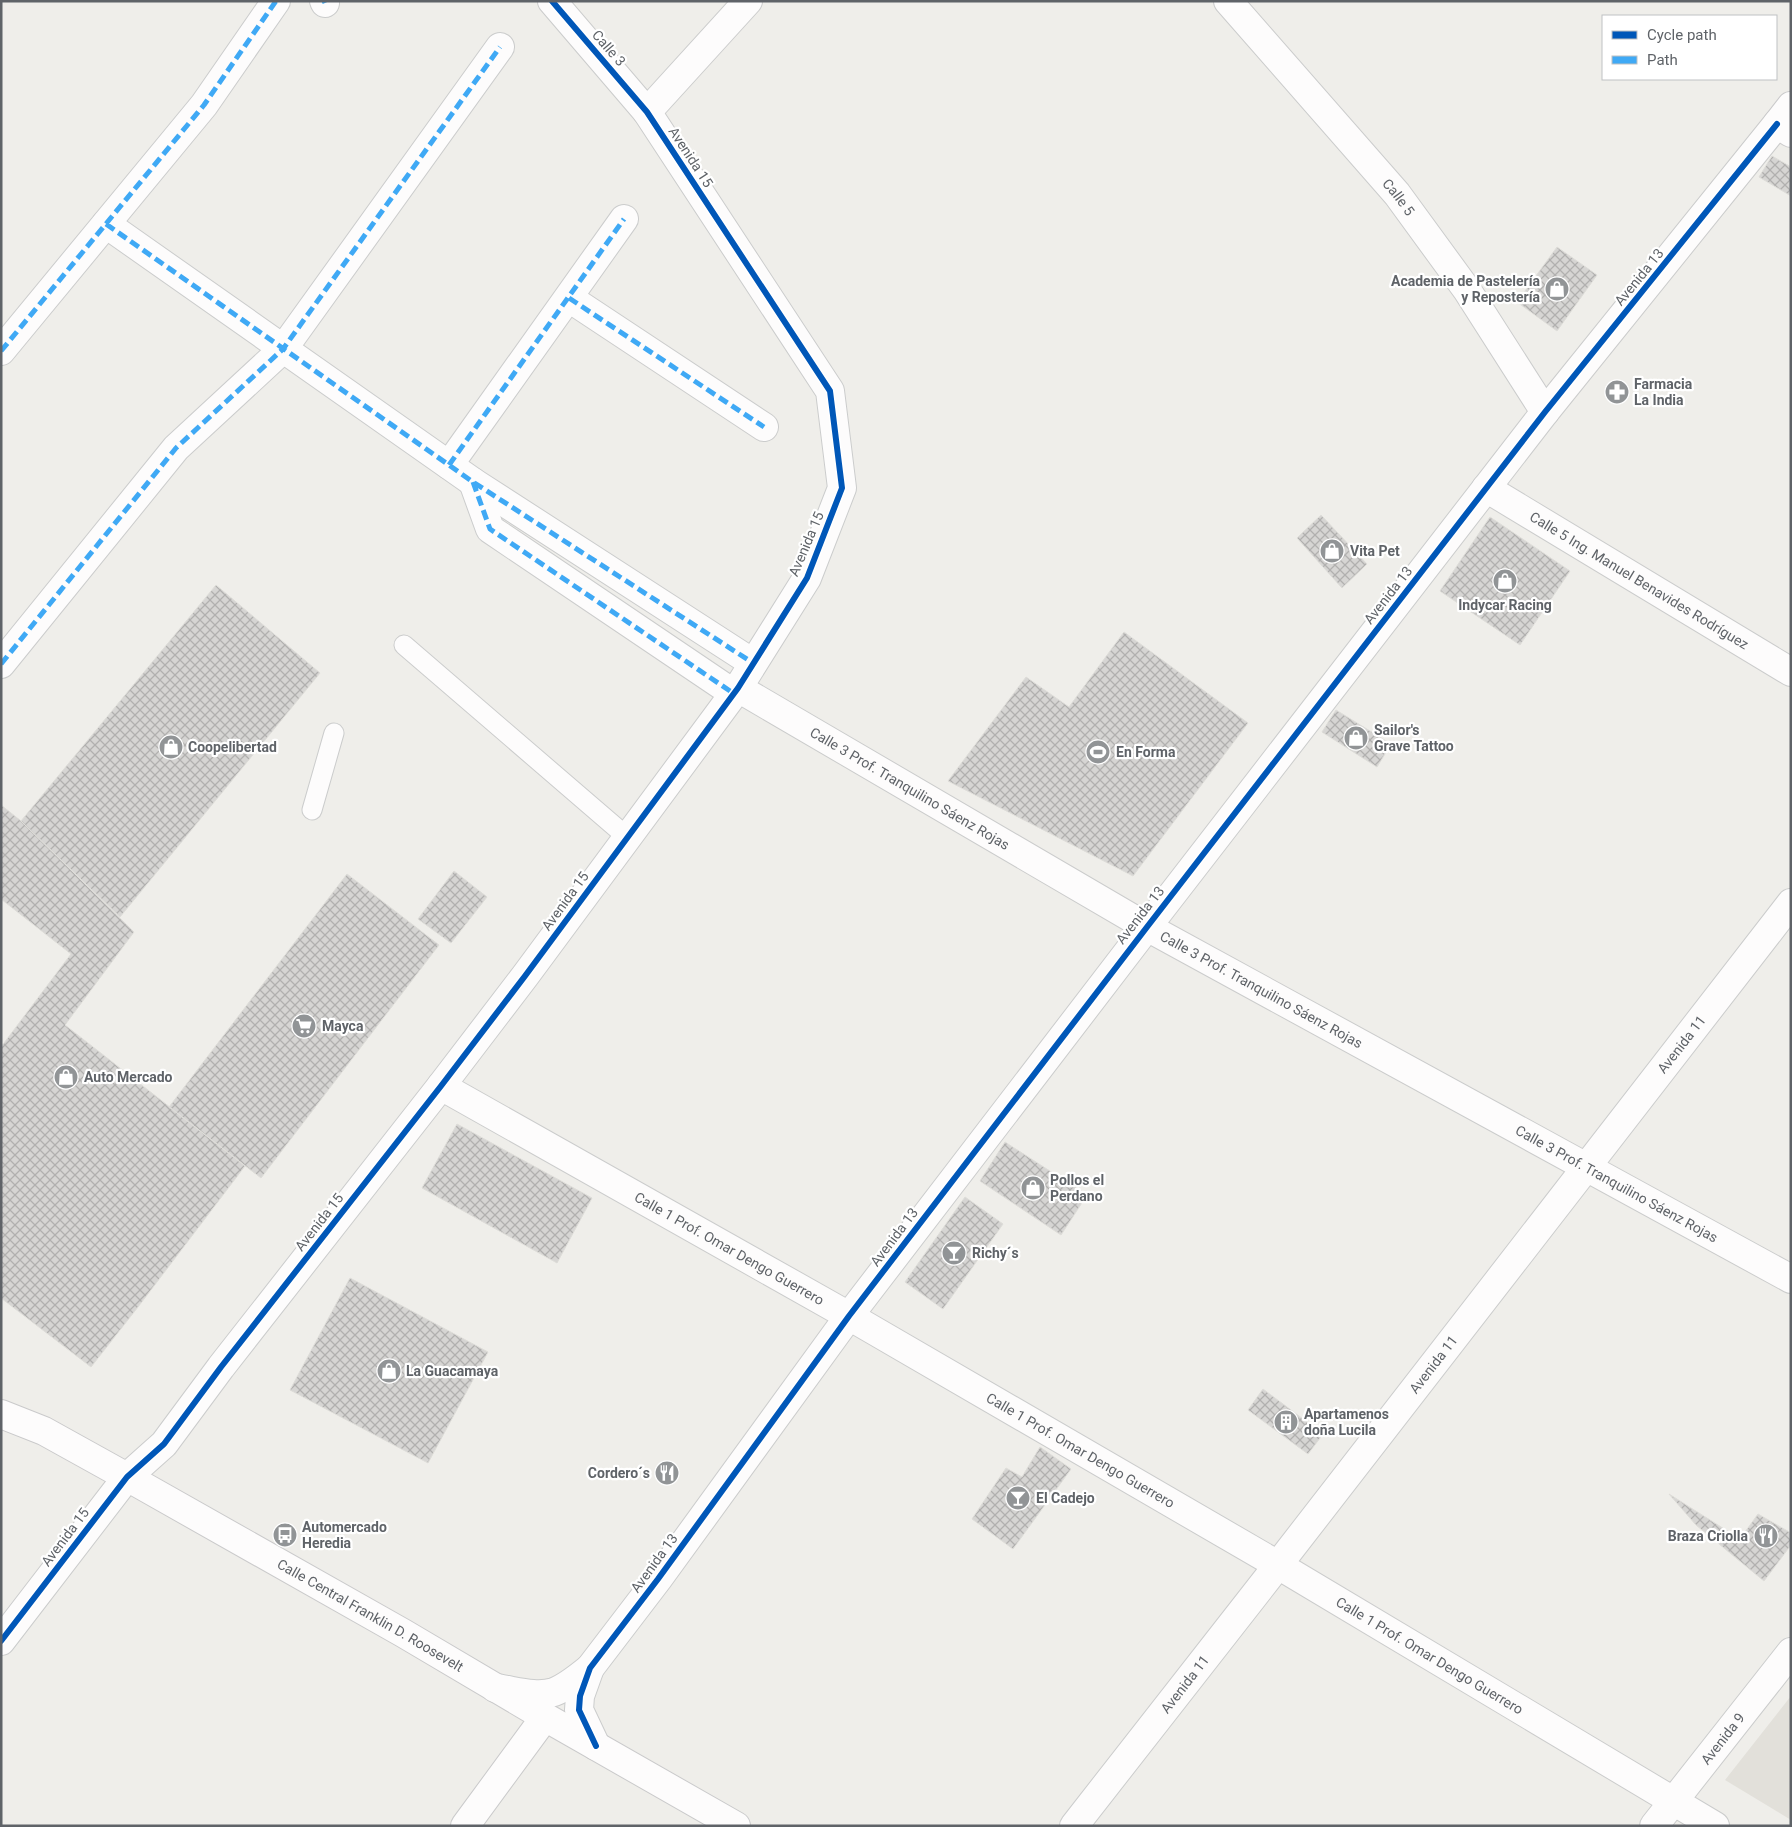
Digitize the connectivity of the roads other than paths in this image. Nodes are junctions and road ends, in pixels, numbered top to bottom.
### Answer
1 (276, 1) edge
2 (552, 1) edge
3 (748, 1) edge
4 (1228, 1) edge
5 (500, 47) dead end
6 (647, 112) junction
7 (1786, 121) edge
8 (624, 219) dead end
9 (106, 224) junction
10 (569, 298) junction
11 (283, 349) junction
12 (1, 351) edge
13 (1545, 412) junction
14 (764, 427) dead end
15 (449, 465) junction
16 (473, 482) junction
17 (1486, 488) junction
18 (404, 645) dead end
19 (1, 664) edge
20 (753, 664) junction
21 (1791, 672) edge
22 (736, 690) junction
23 (334, 733) dead end
24 (312, 810) dead end
25 (627, 837) junction
26 (1791, 903) edge
27 (1147, 927) junction
28 (441, 1086) junction
29 (1587, 1166) junction
30 (1791, 1279) edge
31 (849, 1316) junction
32 (1, 1414) edge
33 (127, 1477) junction
34 (1278, 1565) junction
35 (1, 1641) edge
36 (1791, 1652) edge
37 (590, 1668) junction
38 (495, 1688) junction
39 (545, 1717) junction
40 (596, 1746) junction
41 (1673, 1802) junction
42 (465, 1826) edge
43 (736, 1826) edge
44 (1074, 1826) edge
45 (1654, 1826) edge
46 (1715, 1826) edge

1 - 9 street
2 - 6 street, Calle 3
3 - 6 street
4 - 13 street, Calle 5
5 - 11 street
6 - 20 street, Avenida 15
7 - 13 street, Avenida 13
8 - 10 street
9 - 11 street
9 - 12 street
10 - 14 street
10 - 15 street
11 - 15 street
11 - 19 street
13 - 17 street, Avenida 13
15 - 16 street
16 - 20 street
16 - 22 street, Calle 3 Prof. Tranquilino Sáenz Rojas
17 - 21 street, Calle 5 Ing. Manuel Benavides Rodríguez
17 - 27 street, Avenida 13
18 - 25 lane
20 - 22 street, Avenida 15
22 - 25 street, Avenida 15
22 - 27 street, Calle 3 Prof. Tranquilino Sáenz Rojas
23 - 24 lane
25 - 28 street, Avenida 15
26 - 29 street, Avenida 11
27 - 29 street, Calle 3 Prof. Tranquilino Sáenz Rojas
27 - 31 street, Avenida 13
28 - 31 street, Calle 1 Prof. Omar Dengo Guerrero
28 - 33 street, Avenida 15
29 - 30 street, Calle 3 Prof. Tranquilino Sáenz Rojas
29 - 34 street, Avenida 11
31 - 34 street, Calle 1 Prof. Omar Dengo Guerrero
31 - 37 street, Avenida 13
32 - 33 street, Calle Central Franklin D. Roosevelt
33 - 35 street, Avenida 15
33 - 38 street, Calle Central Franklin D. Roosevelt
34 - 41 street, Calle 1 Prof. Omar Dengo Guerrero
34 - 44 street, Avenida 11
36 - 41 street, Avenida 9
37 - 38 street, Avenida 13
37 - 40 street, Avenida 13
38 - 39 street, Calle Central Franklin D. Roosevelt
39 - 40 street, Calle Central Franklin D. Roosevelt
39 - 42 street
40 - 43 street, Calle Central Franklin D. Roosevelt
41 - 45 street, Avenida 9
41 - 46 street, Calle 1 Prof. Omar Dengo Guerrero

